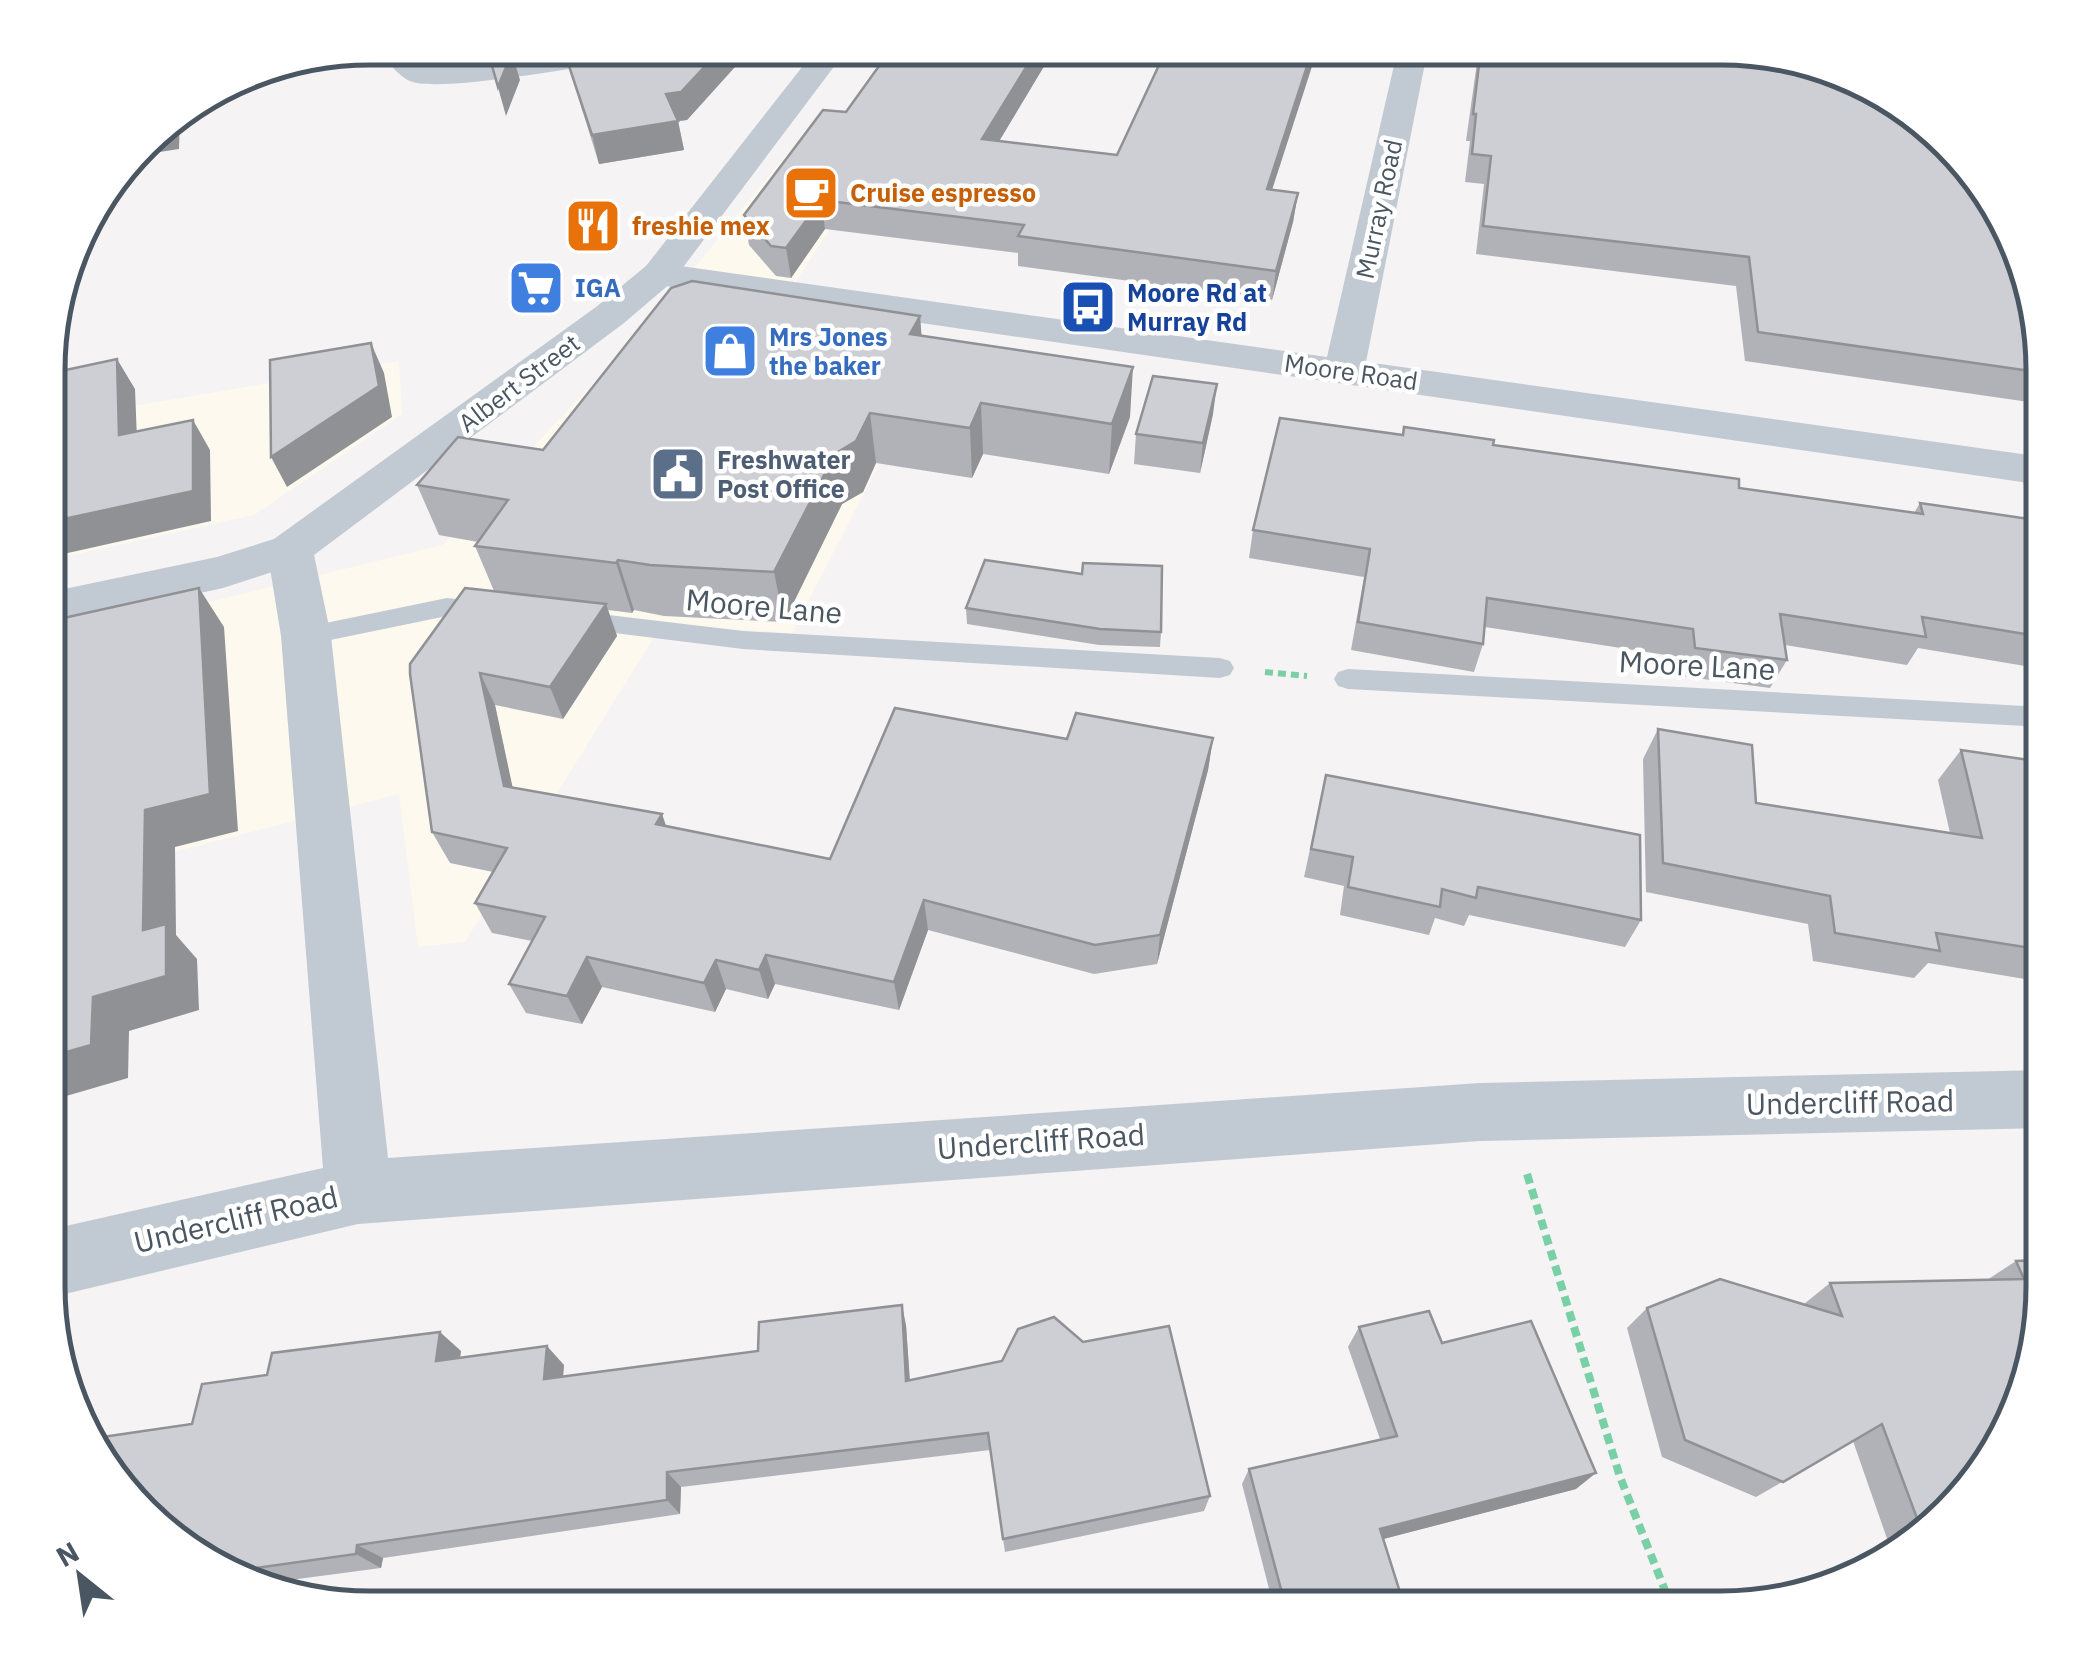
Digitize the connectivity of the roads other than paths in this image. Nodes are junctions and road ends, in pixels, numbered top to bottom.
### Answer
1 (410, 66) edge
2 (518, 66) edge
3 (820, 66) edge
4 (1409, 66) edge
5 (660, 274) junction
6 (1344, 371) junction
7 (2026, 468) edge
8 (273, 556) junction
9 (65, 604) edge
10 (522, 612) edge
11 (557, 618) edge
12 (306, 636) junction
13 (1220, 668) dead end
14 (1348, 679) dead end
15 (2026, 716) edge
16 (2025, 1098) edge
17 (358, 1192) junction
18 (66, 1260) edge

1 - 2 street
3 - 5 street, Albert Street
4 - 6 street, Murray Road
5 - 6 street, Moore Road
5 - 8 street, Albert Street
6 - 7 street, Moore Road
8 - 9 street
8 - 12 street
10 - 12 lane
11 - 13 lane, Moore Lane
12 - 17 street
14 - 15 lane, Moore Lane
16 - 17 street, Undercliff Road
17 - 18 street, Undercliff Road

